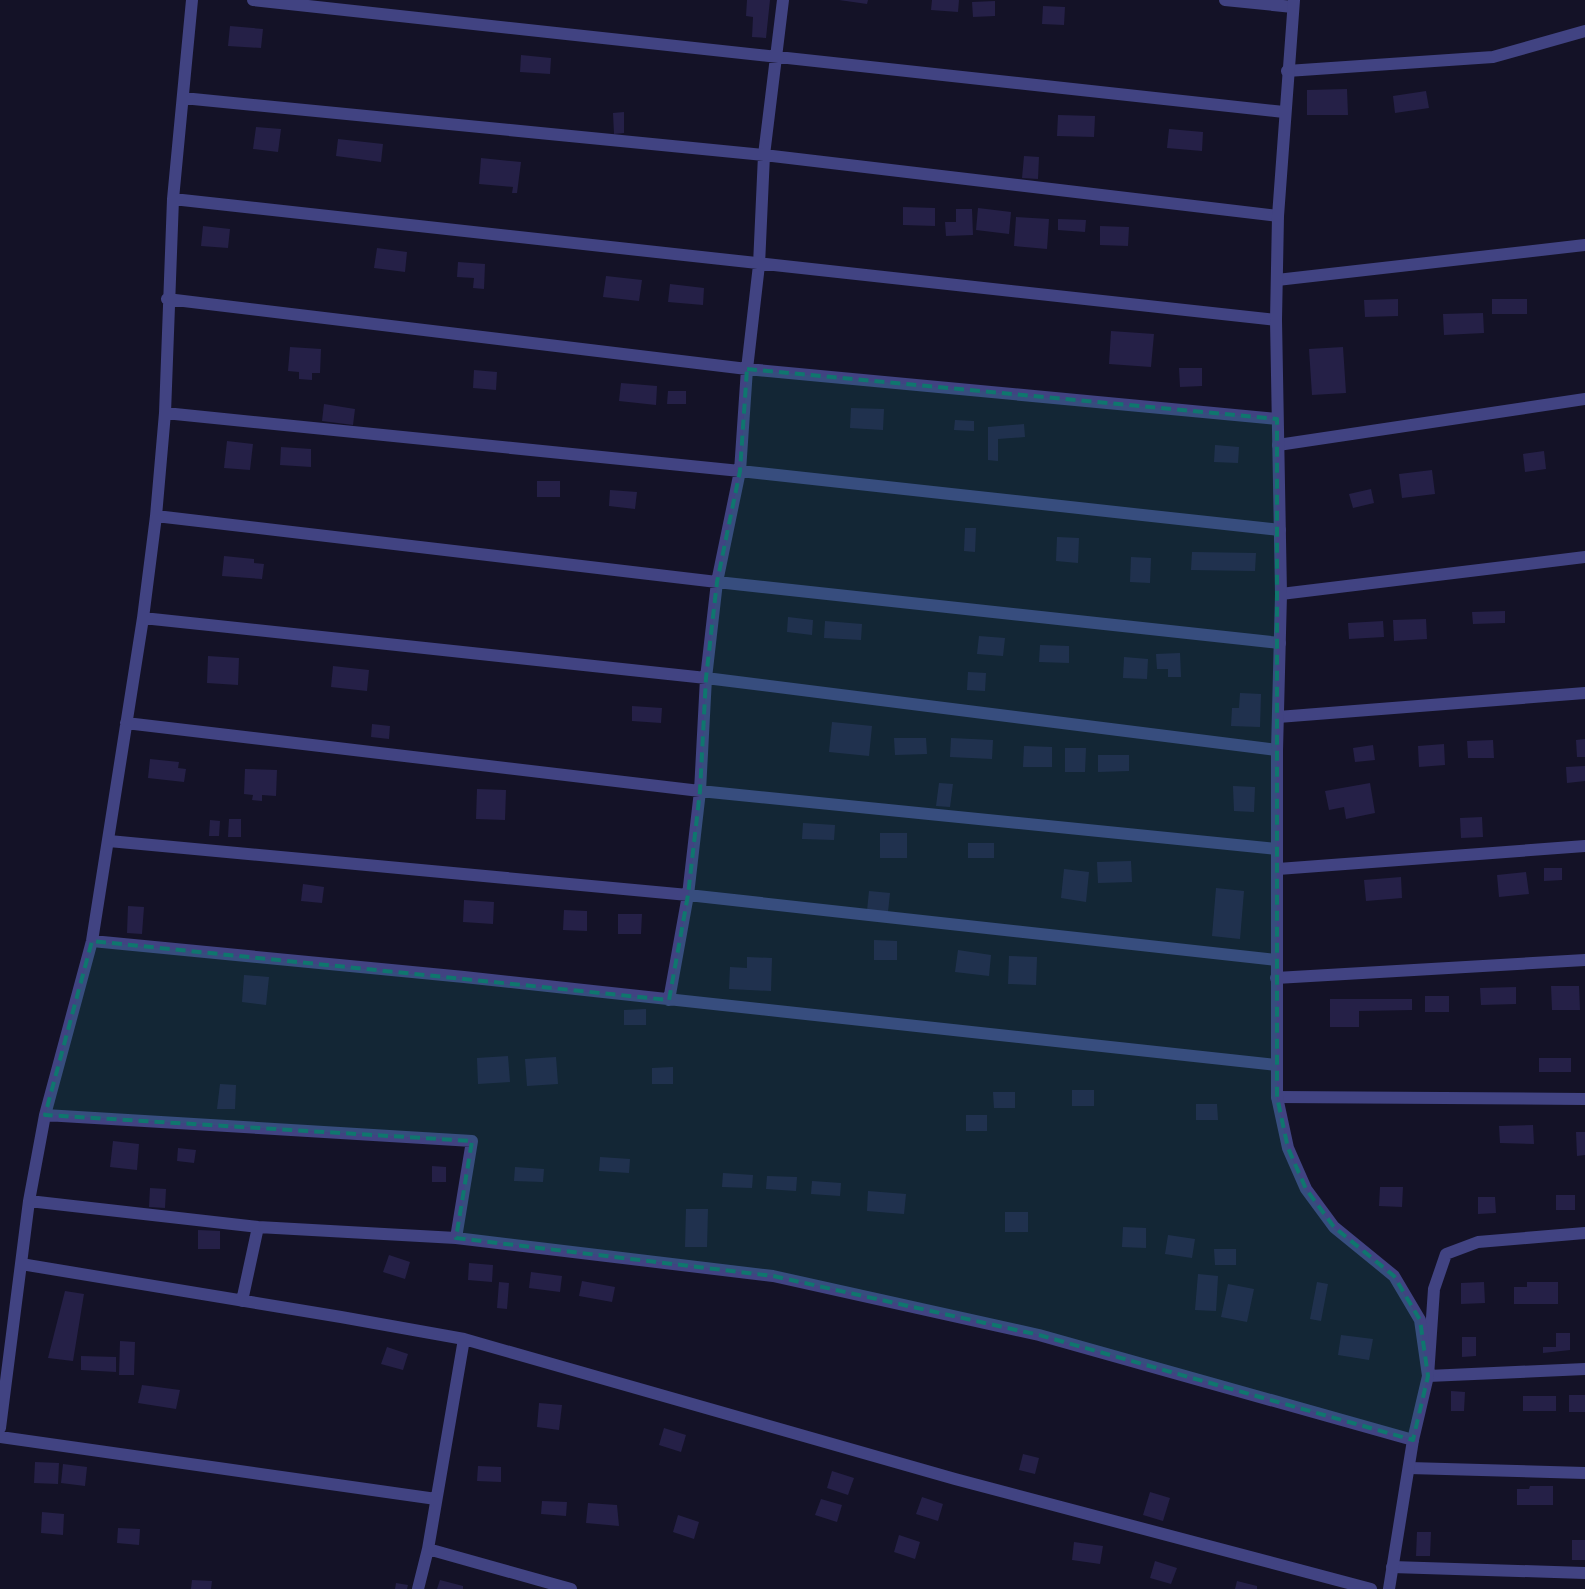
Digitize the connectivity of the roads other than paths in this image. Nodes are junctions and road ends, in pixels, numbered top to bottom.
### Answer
1 (192, 0) edge
2 (253, 0) edge
3 (783, 0) edge
4 (1225, 0) edge
5 (1293, 4) edge
6 (1585, 31) edge
7 (777, 57) junction
8 (1287, 71) junction
9 (183, 98) junction
10 (1284, 112) junction
11 (764, 155) junction
12 (173, 199) junction
13 (1278, 216) junction
14 (1585, 245) edge
15 (760, 265) junction
16 (1277, 280) junction
17 (167, 299) junction
18 (1276, 320) junction
19 (748, 369) junction
20 (1585, 399) edge
21 (165, 413) junction
22 (1277, 419) junction
23 (1278, 445) junction
24 (740, 471) junction
25 (156, 516) junction
26 (1280, 530) junction
27 (1585, 557) edge
28 (717, 582) junction
29 (1281, 594) junction
30 (143, 618) junction
31 (1280, 643) junction
32 (706, 678) junction
33 (1585, 693) edge
34 (1278, 717) junction
35 (126, 724) junction
36 (1277, 750) junction
37 (700, 791) junction
38 (109, 841) junction
39 (1585, 846) edge
40 (1277, 849) junction
41 (1278, 870) junction
42 (688, 895) junction
43 (92, 940) junction
44 (1276, 960) junction
45 (1585, 960) edge
46 (1276, 978) junction
47 (669, 1000) junction
48 (1276, 1065) junction
49 (1277, 1097) junction
50 (1585, 1099) edge
51 (45, 1115) junction
52 (29, 1201) junction
53 (258, 1227) junction
54 (1585, 1233) edge
55 (456, 1238) junction
56 (21, 1264) junction
57 (242, 1302) junction
58 (464, 1340) junction
59 (1585, 1369) edge
60 (1428, 1376) junction
61 (0, 1428) edge
62 (0, 1437) edge
63 (1413, 1440) junction
64 (1409, 1468) junction
65 (1585, 1473) edge
66 (436, 1499) junction
67 (428, 1549) junction
68 (1392, 1567) junction
69 (1585, 1573) edge
70 (418, 1589) edge
71 (571, 1589) edge
72 (1371, 1589) edge
73 (1388, 1589) edge

1 - 9 street
2 - 7 street
3 - 7 street
4 - 5 street
5 - 8 street
6 - 8 street
7 - 10 street
7 - 11 street
8 - 10 street
9 - 11 street
9 - 12 street
10 - 13 street
11 - 13 street
11 - 15 street
12 - 15 street
12 - 17 street
13 - 16 street
14 - 16 street
15 - 18 street
15 - 19 street
16 - 18 street
17 - 19 street
17 - 21 street
18 - 22 street
19 - 22 street
19 - 24 street
20 - 23 street
21 - 24 street
21 - 25 street
22 - 23 street
23 - 26 street
24 - 26 street
24 - 28 street
25 - 28 street
25 - 30 street
26 - 29 street
27 - 29 street
28 - 31 street
28 - 32 street
29 - 31 street
30 - 32 street
30 - 35 street
31 - 34 street
32 - 36 street
32 - 37 street
33 - 34 street
34 - 36 street
35 - 37 street
35 - 38 street
36 - 40 street
37 - 40 street
37 - 42 street
38 - 42 street
38 - 43 street
39 - 41 street
40 - 41 street
41 - 44 street
42 - 44 street
42 - 47 street
43 - 47 street
43 - 51 street
44 - 46 street
45 - 46 street
46 - 48 street
47 - 48 street
48 - 49 street
49 - 50 street
49 - 60 street
51 - 52 street
51 - 55 street
52 - 53 street
52 - 56 street
53 - 55 street
53 - 57 street
54 - 60 street
55 - 63 street
56 - 57 street
56 - 61 street
57 - 58 street
58 - 66 street
58 - 72 street
59 - 60 street
60 - 63 street
62 - 66 street
63 - 64 street
64 - 65 street
64 - 68 street
66 - 67 street
67 - 70 street
67 - 71 street
68 - 69 street
68 - 73 street

